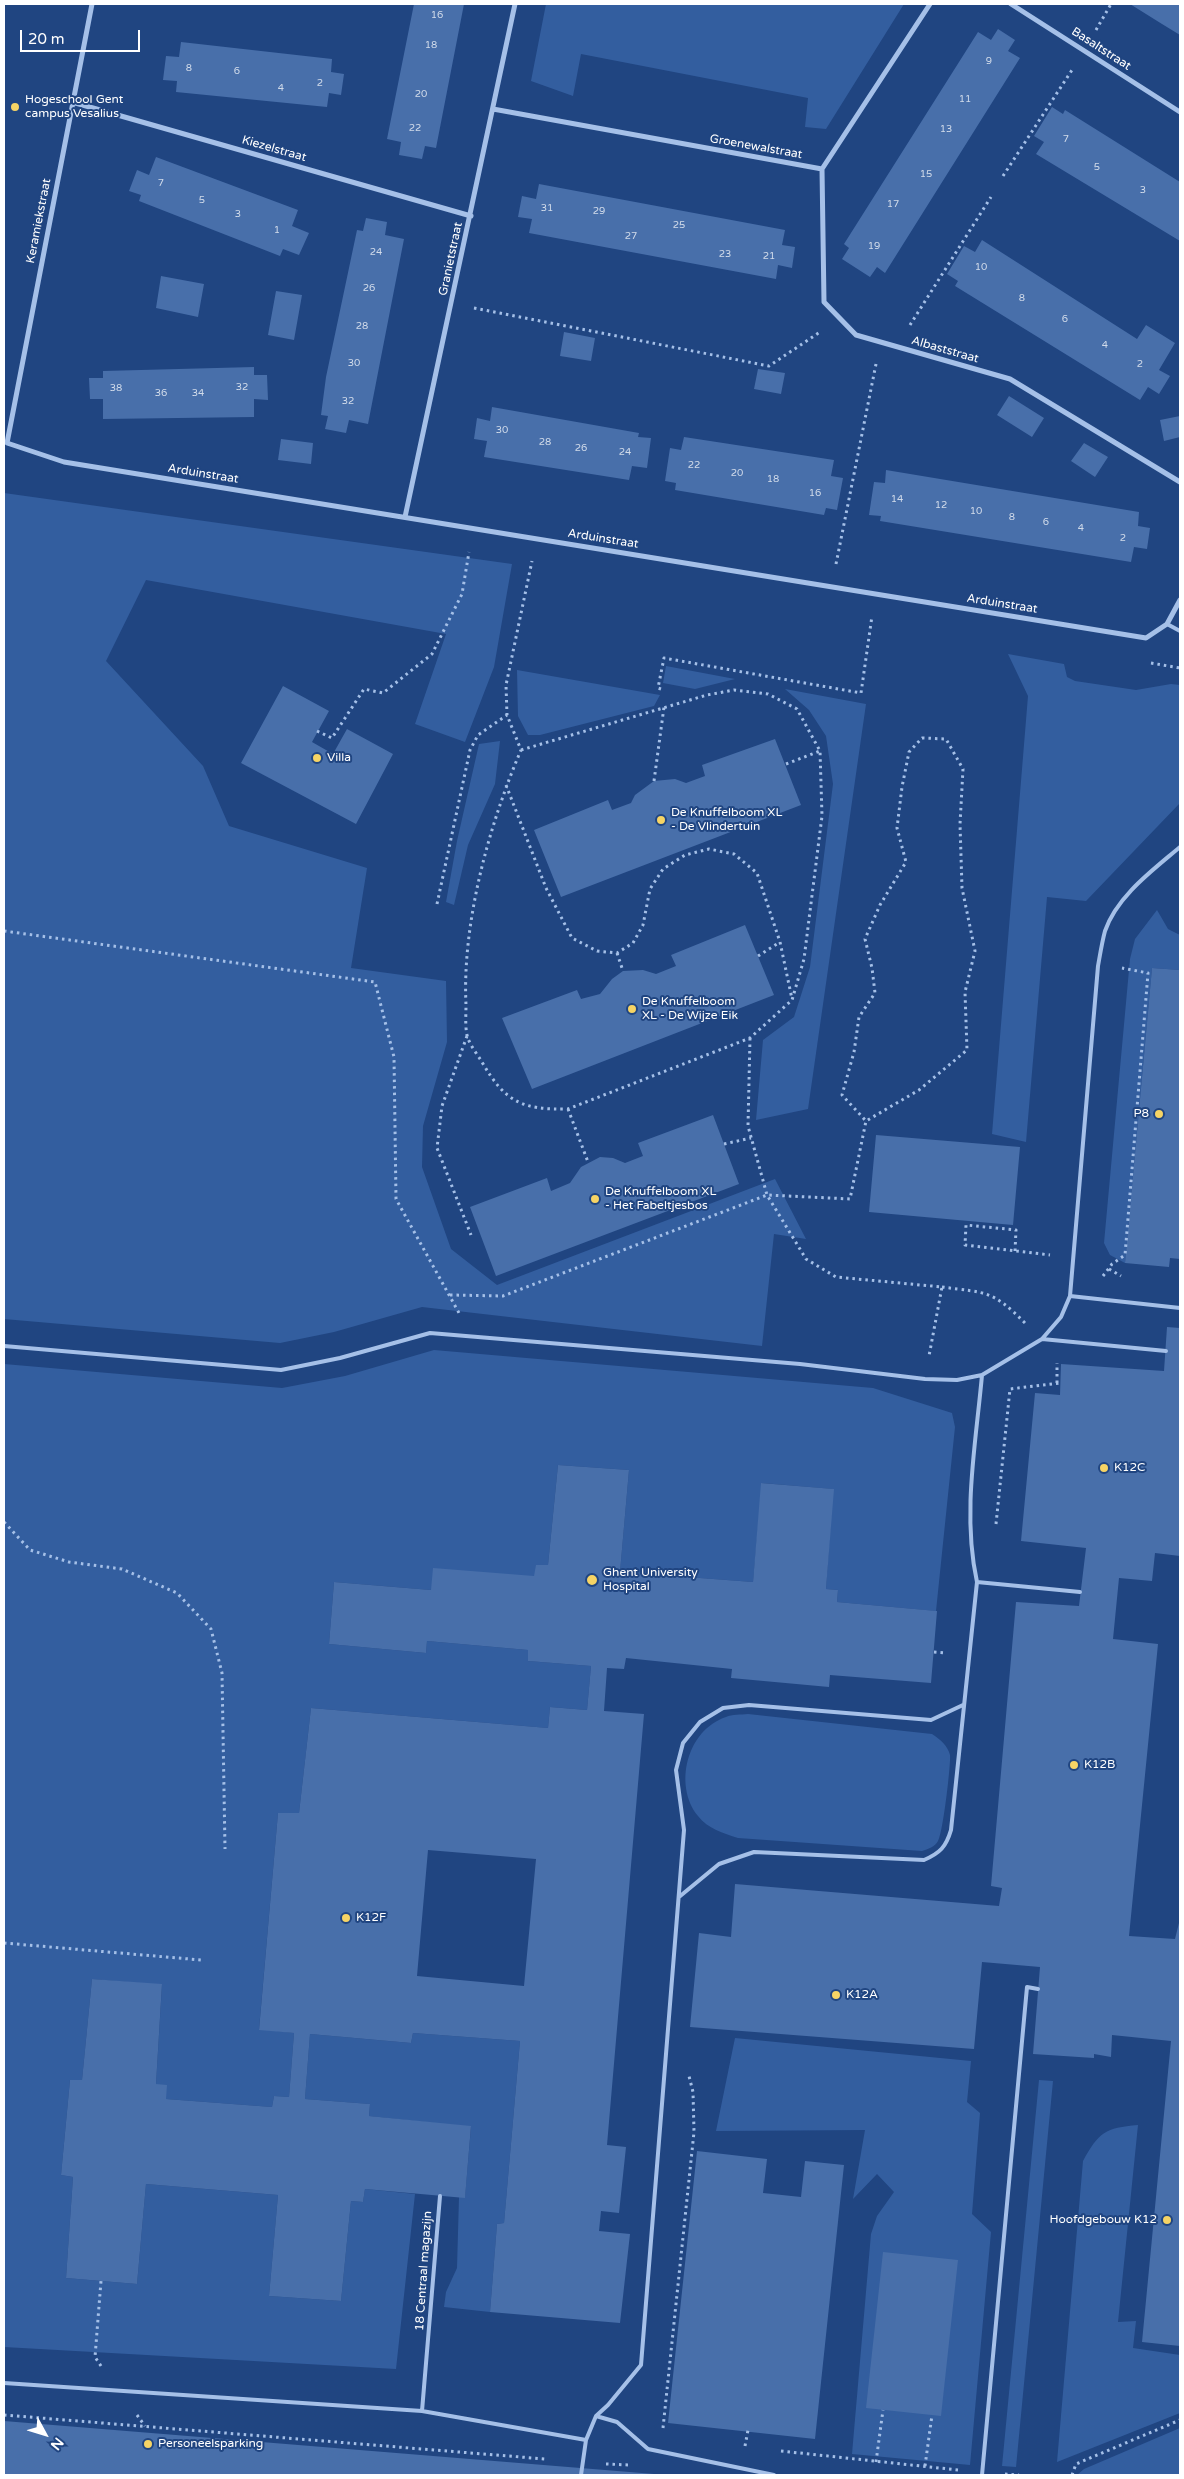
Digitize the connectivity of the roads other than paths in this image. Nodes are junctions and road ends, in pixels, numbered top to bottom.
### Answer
1 (92, 4) edge
2 (514, 4) edge
3 (930, 4) edge
4 (1011, 4) edge
5 (72, 102) junction
6 (493, 109) junction
7 (1180, 112) edge
8 (822, 168) junction
9 (471, 216) junction
10 (5, 442) edge
11 (1180, 482) edge
12 (405, 517) junction
13 (1180, 600) edge
14 (1167, 624) junction
15 (1180, 631) edge
16 (1180, 847) edge
17 (1070, 1296) junction
18 (1180, 1308) edge
19 (1042, 1339) junction
20 (4, 1346) edge
21 (1166, 1351) dead end
22 (982, 1375) junction
23 (977, 1582) junction
24 (1080, 1592) dead end
25 (964, 1705) junction
26 (679, 1898) junction
27 (1038, 1989) dead end
28 (440, 2196) dead end
29 (4, 2383) edge
30 (422, 2411) junction
31 (596, 2416) junction
32 (586, 2440) junction
33 (982, 2474) edge
34 (581, 2475) edge
35 (774, 2475) edge

1 - 5 street, Keramiekstraat
2 - 6 street, Granietstraat
3 - 8 street
4 - 7 street, Basaltstraat
5 - 9 street, Kiezelstraat
5 - 10 street, Keramiekstraat
6 - 8 street, Groenewalstraat
6 - 9 street, Granietstraat
8 - 11 street, Albaststraat
9 - 12 street, Granietstraat
10 - 12 street, Arduinstraat
12 - 14 street, Arduinstraat
13 - 14 street, Arduinstraat
14 - 15 lane
16 - 17 lane
17 - 18 lane
17 - 19 lane
19 - 21 lane
19 - 22 lane
20 - 22 lane
22 - 23 lane
23 - 24 lane
23 - 25 lane
25 - 26 lane
25 - 26 lane
26 - 31 lane
27 - 33 lane
28 - 30 lane, 18 Centraal magazijn
29 - 30 lane
30 - 32 lane
31 - 32 lane
31 - 35 lane
32 - 34 lane

